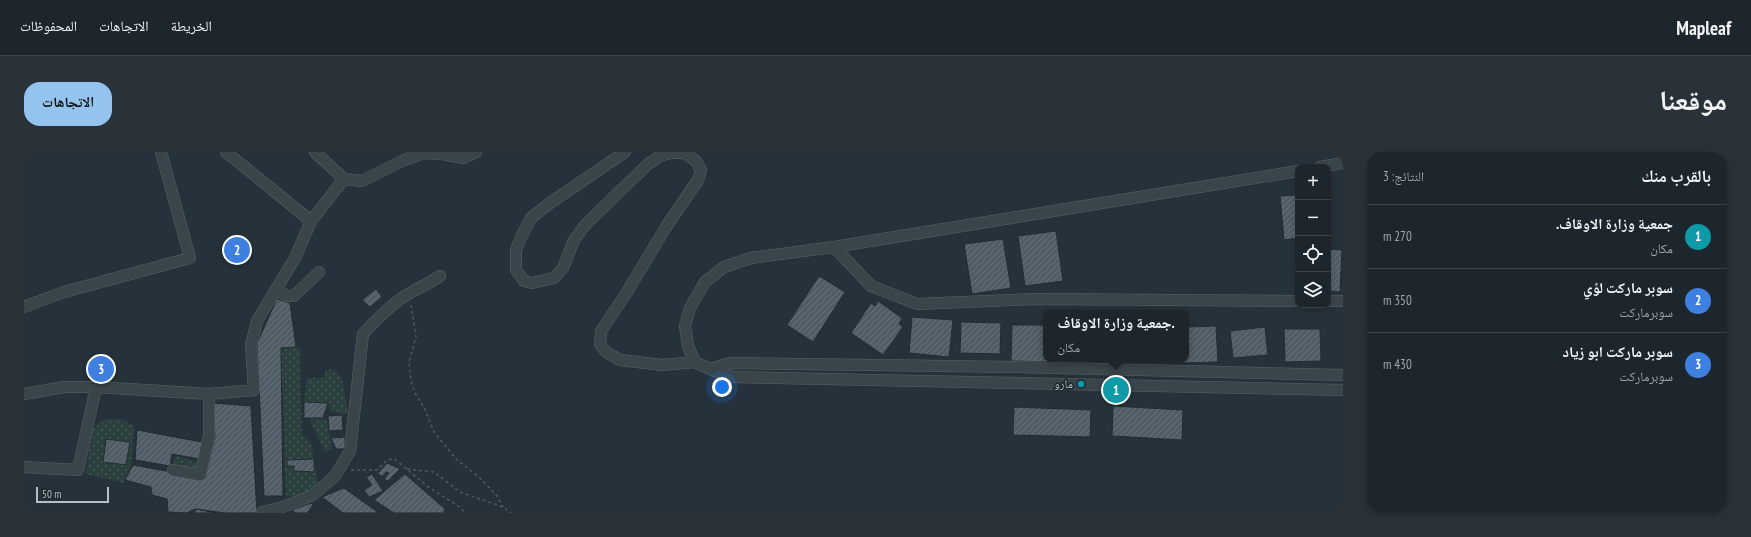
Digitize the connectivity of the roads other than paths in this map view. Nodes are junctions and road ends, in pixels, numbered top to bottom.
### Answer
1 (161, 152) edge
2 (226, 152) edge
3 (315, 152) edge
4 (476, 152) edge
5 (625, 152) edge
6 (1343, 163) edge
7 (1331, 165) edge
8 (1295, 171) edge
9 (344, 179) junction
10 (310, 221) junction
11 (834, 247) junction
12 (319, 272) dead end
13 (440, 276) dead end
14 (276, 289) junction
15 (1295, 301) edge
16 (1331, 301) edge
17 (1343, 301) edge
18 (24, 307) edge
19 (695, 362) junction
20 (710, 369) junction
21 (1343, 375) edge
22 (96, 387) junction
23 (1343, 390) edge
24 (24, 394) edge
25 (209, 394) junction
26 (24, 467) edge
27 (173, 470) dead end
28 (262, 512) edge

1 - 18 street
2 - 10 street
3 - 9 street
4 - 9 street
5 - 19 street
6 - 7 street
8 - 11 street
9 - 10 street
10 - 14 street
11 - 15 street
11 - 19 street
12 - 14 street
13 - 28 street
14 - 25 street
16 - 17 street
19 - 20 street
20 - 21 street
20 - 23 street
22 - 24 street
22 - 25 street
22 - 26 street
25 - 27 street

